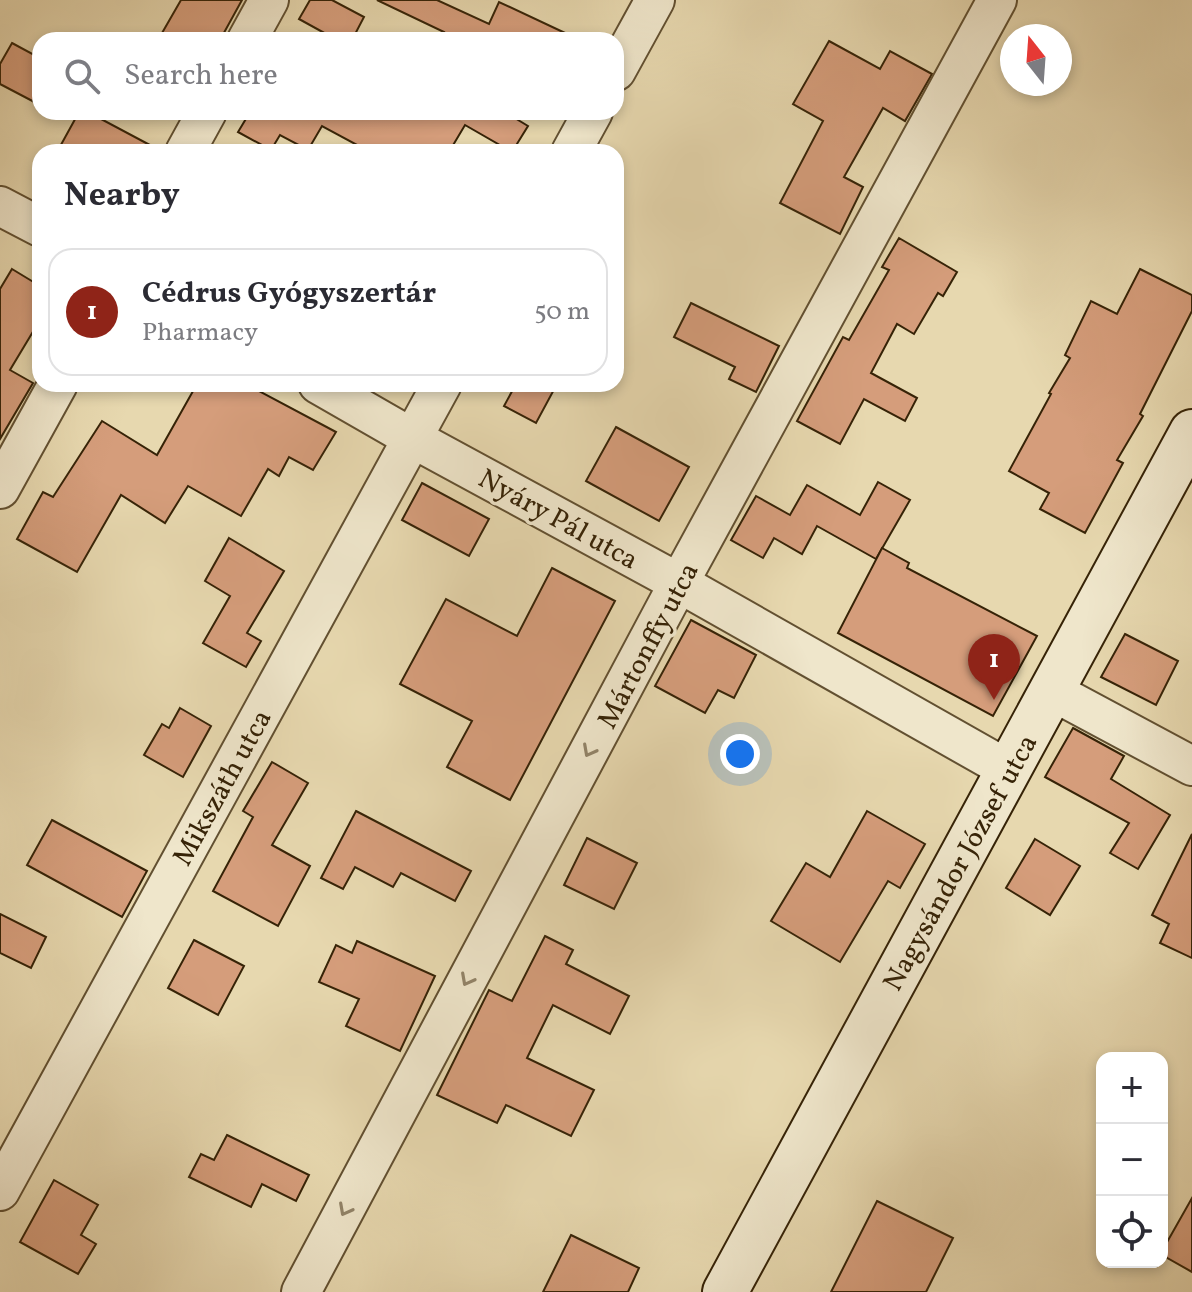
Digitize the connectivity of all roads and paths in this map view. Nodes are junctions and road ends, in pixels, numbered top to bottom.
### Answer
1 (269, 0) edge
2 (655, 0) edge
3 (997, 0) edge
4 (251, 32) edge
5 (624, 56) edge
6 (203, 120) edge
7 (589, 120) edge
8 (189, 144) edge
9 (575, 144) edge
10 (0, 206) edge
11 (32, 223) edge
12 (54, 392) edge
13 (332, 392) edge
14 (438, 392) edge
15 (1192, 432) edge
16 (412, 438) junction
17 (0, 489) edge
18 (679, 583) junction
19 (1052, 691) junction
20 (1192, 766) edge
21 (1009, 770) junction
22 (0, 1191) edge
23 (301, 1292) edge
24 (725, 1292) edge

1 - 4 street
2 - 5 street
3 - 18 street, Mártonffy utca
6 - 8 street
7 - 9 street
10 - 11 street
12 - 17 street
13 - 16 street, Nyáry Pál utca
14 - 16 street, Mikszáth utca
15 - 19 street, Nagysándor József utca
16 - 18 street, Nyáry Pál utca
16 - 22 street, Mikszáth utca
18 - 21 street, Nyáry Pál utca
18 -> 23 street, Mártonffy utca
19 - 20 street
19 - 21 street, Nagysándor József utca
21 - 24 street, Nagysándor József utca

